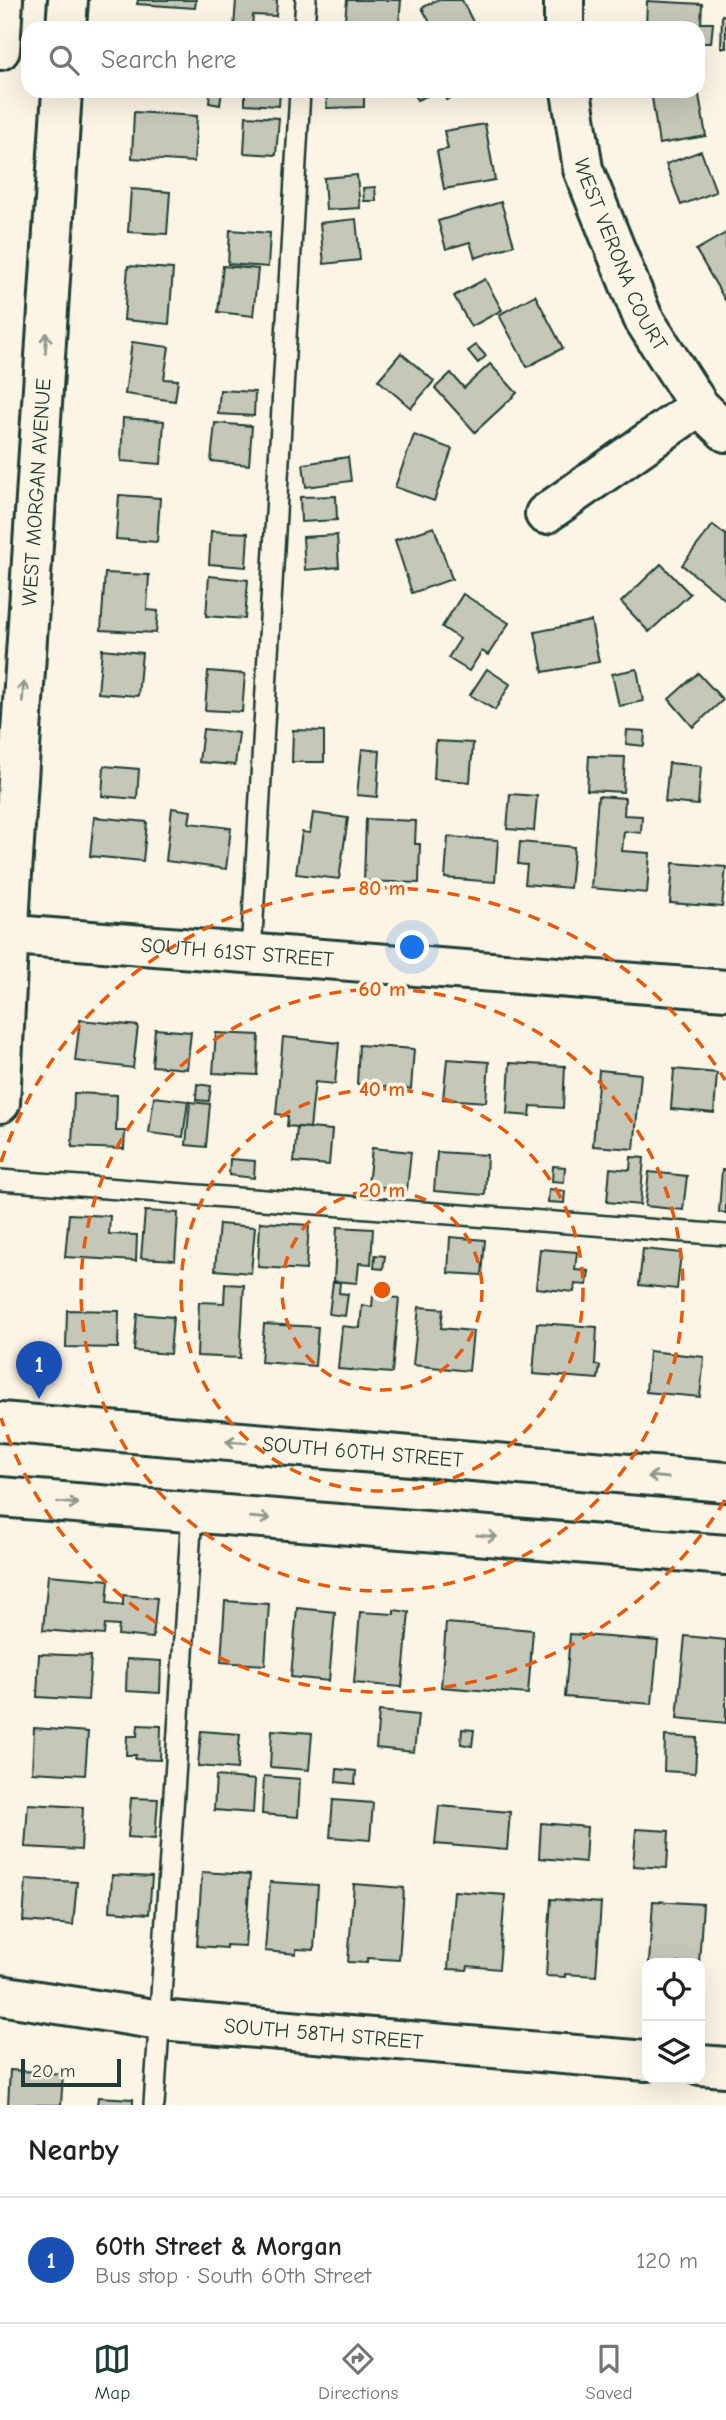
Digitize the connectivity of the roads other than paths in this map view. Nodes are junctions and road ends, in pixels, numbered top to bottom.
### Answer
1 (3, 0) edge
2 (68, 0) edge
3 (306, 0) edge
4 (564, 0) edge
5 (66, 21) edge
6 (304, 21) edge
7 (564, 21) edge
8 (0, 50) edge
9 (62, 98) edge
10 (300, 98) edge
11 (571, 98) edge
12 (699, 406) junction
13 (726, 432) edge
14 (545, 514) dead end
15 (4, 935) edge
16 (250, 954) junction
17 (726, 990) edge
18 (0, 1103) edge
19 (0, 1180) edge
20 (726, 1235) edge
21 (0, 1422) edge
22 (726, 1482) edge
23 (0, 1497) edge
24 (192, 1513) junction
25 (726, 1555) edge
26 (0, 1995) edge
27 (160, 2021) junction
28 (642, 2061) edge
29 (705, 2065) edge
30 (726, 2067) edge
31 (154, 2105) edge

1 - 8 street
2 - 5 street
3 - 6 lane
4 - 7 street
15 -> 9 street, WEST MORGAN AVENUE
10 - 16 lane
11 - 12 street, WEST VERONA COURT
12 - 13 street, WEST VERONA COURT
12 - 14 street
15 - 16 street, SOUTH 61ST STREET
15 - 18 street, WEST MORGAN AVENUE
16 - 17 street, SOUTH 61ST STREET
19 - 20 lane
22 -> 21 street, SOUTH 60TH STREET
23 -> 24 street
24 -> 25 street
24 - 27 lane
26 - 27 street, SOUTH 58TH STREET
27 - 28 street, SOUTH 58TH STREET
27 - 31 lane
29 - 30 street

